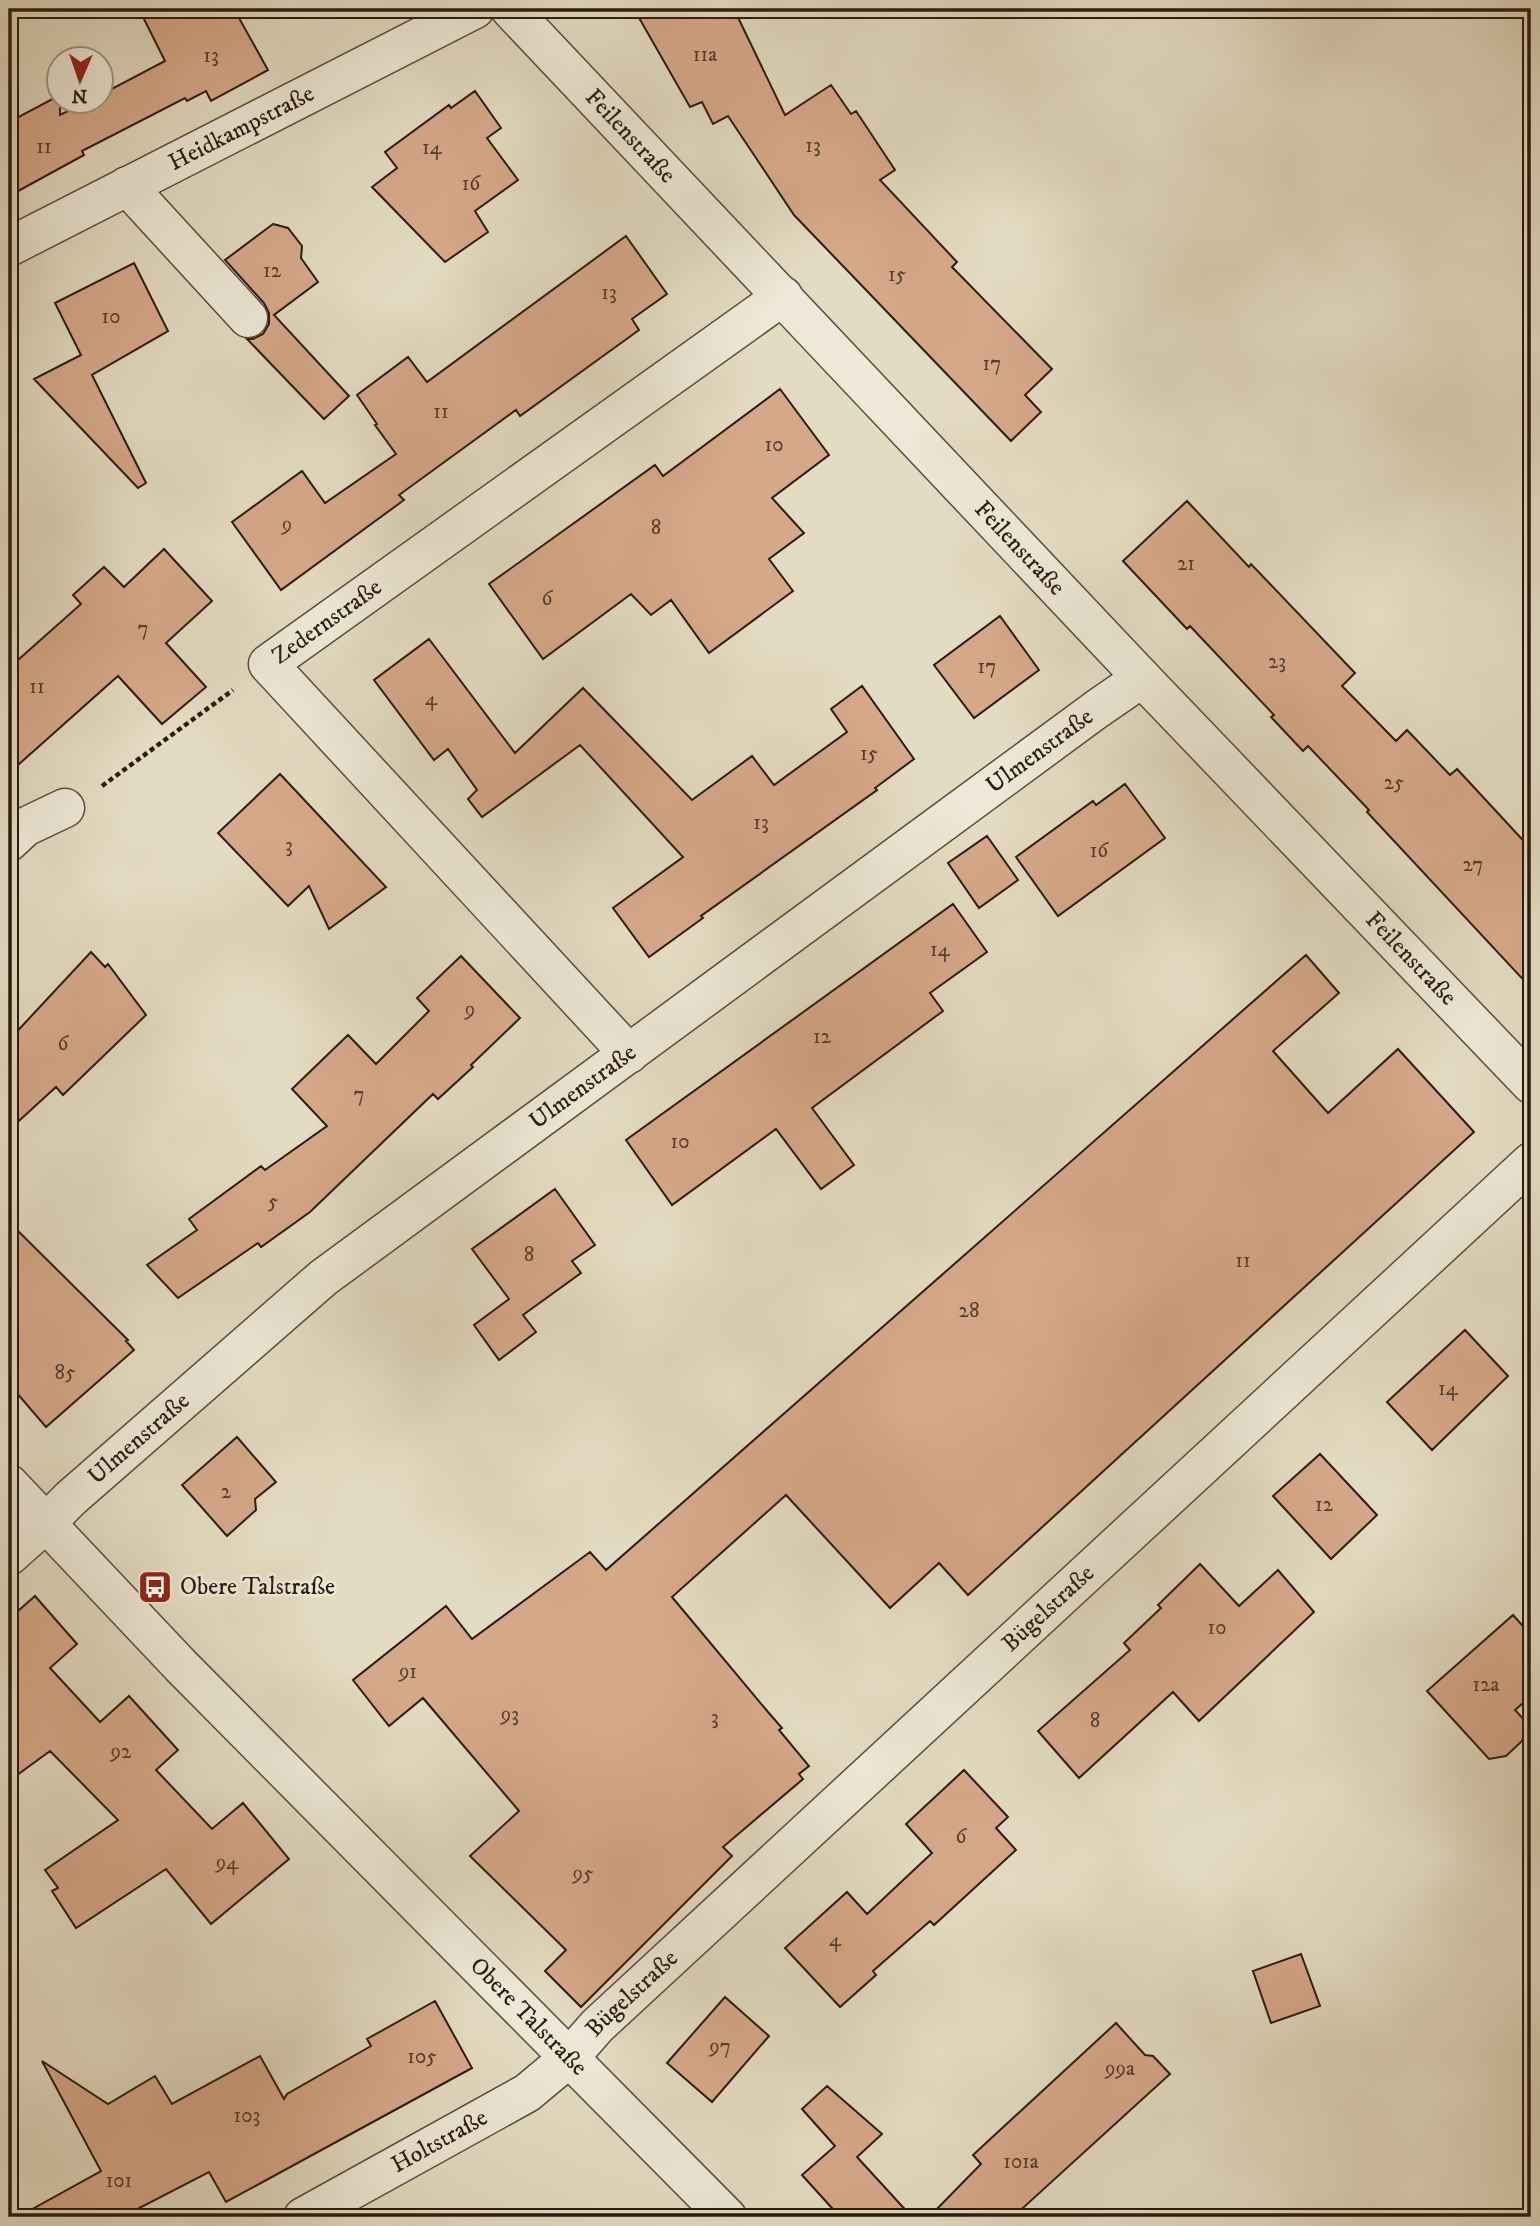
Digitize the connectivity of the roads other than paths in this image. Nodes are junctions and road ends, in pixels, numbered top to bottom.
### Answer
1 (475, 9) edge
2 (510, 9) edge
3 (127, 186) junction
4 (9, 247) edge
5 (783, 296) junction
6 (248, 318) dead end
7 (1142, 678) junction
8 (65, 808) road end
9 (9, 842) edge
10 (629, 1054) junction
11 (1531, 1084) edge
12 (1531, 1162) edge
13 (9, 1484) edge
14 (46, 1523) junction
15 (9, 1556) edge
16 (569, 2058) junction
17 (303, 2217) edge
18 (727, 2217) edge

1 - 3 street, Heidkampstraße
2 - 5 street, Feilenstraße
3 - 4 street, Heidkampstraße
3 - 6 street
5 - 7 street, Feilenstraße
5 - 10 street, Zedernstraße
7 - 10 street, Ulmenstraße
7 - 11 street, Feilenstraße
8 - 9 street
10 - 14 street, Ulmenstraße
12 - 16 street, Bügelstraße
13 - 14 street, Obere Talstraße
14 - 15 street, Ulmenstraße
14 - 16 street, Obere Talstraße
16 - 17 street, Holtstraße
16 - 18 street, Obere Talstraße

